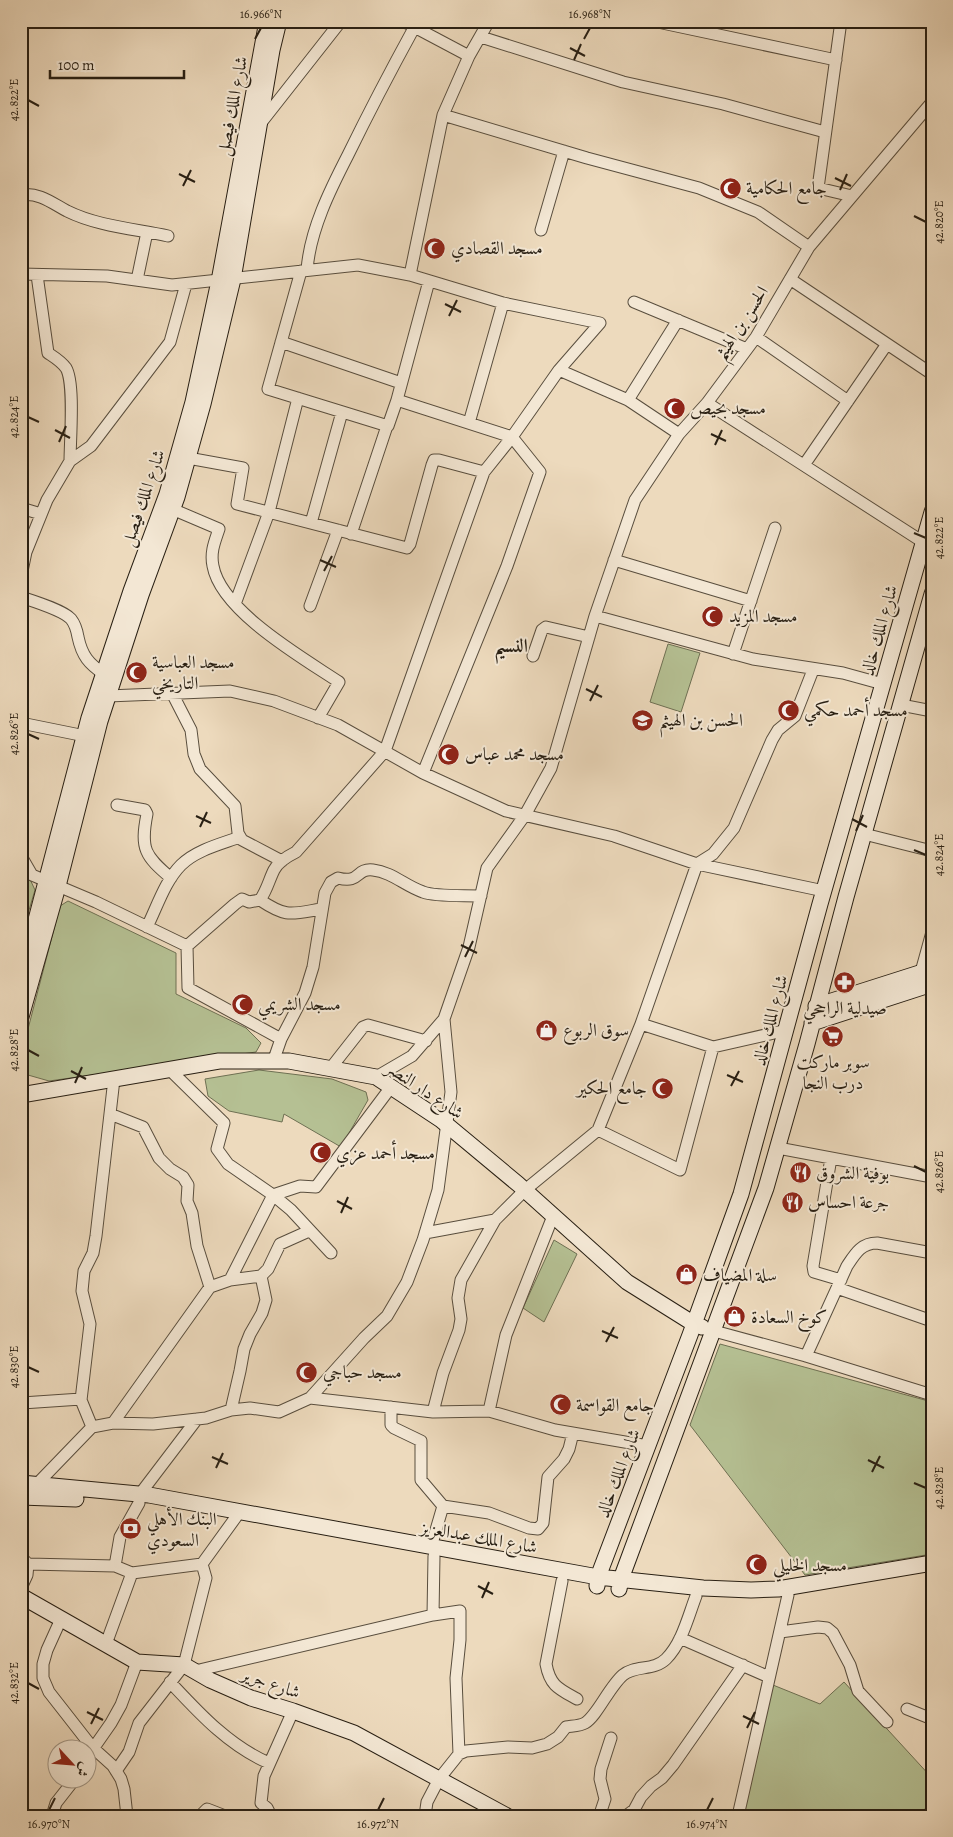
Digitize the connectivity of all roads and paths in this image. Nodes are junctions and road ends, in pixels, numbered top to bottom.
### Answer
1 (268, 21) edge
2 (279, 21) edge
3 (341, 21) edge
4 (403, 21) edge
5 (489, 21) edge
6 (652, 21) edge
7 (842, 21) edge
8 (414, 28) junction
9 (481, 37) junction
10 (469, 56) junction
11 (836, 60) junction
12 (930, 104) edge
13 (443, 115) junction
14 (259, 126) junction
15 (825, 132) junction
16 (564, 151) junction
17 (21, 195) edge
18 (852, 196) junction
19 (541, 230) dead end
20 (147, 232) junction
21 (168, 236) dead end
22 (809, 247) junction
23 (304, 271) junction
24 (21, 274) edge
25 (38, 275) junction
26 (410, 275) junction
27 (790, 279) junction
28 (137, 280) junction
29 (226, 280) junction
30 (429, 281) junction
31 (186, 284) junction
32 (634, 302) dead end
33 (504, 303) junction
34 (678, 320) junction
35 (756, 337) junction
36 (281, 342) junction
37 (887, 344) junction
38 (747, 349) junction
39 (559, 370) junction
40 (932, 374) edge
41 (401, 383) junction
42 (298, 398) junction
43 (396, 400) junction
44 (628, 400) junction
45 (848, 401) junction
46 (707, 403) junction
47 (342, 412) junction
48 (469, 423) junction
49 (387, 426) junction
50 (679, 434) junction
51 (512, 437) junction
52 (188, 458) junction
53 (70, 460) junction
54 (804, 465) junction
55 (484, 472) junction
56 (21, 508) edge
57 (172, 509) junction
58 (269, 512) junction
59 (932, 512) edge
60 (41, 514) junction
61 (311, 523) junction
62 (775, 528) dead end
63 (338, 530) junction
64 (351, 534) junction
65 (923, 542) junction
66 (614, 560) junction
67 (21, 576) edge
68 (932, 594) edge
69 (21, 597) edge
70 (751, 601) junction
71 (235, 604) junction
72 (310, 606) dead end
73 (595, 616) junction
74 (589, 638) junction
75 (733, 654) junction
76 (533, 656) dead end
77 (813, 670) junction
78 (104, 674) junction
79 (882, 684) junction
80 (172, 693) junction
81 (108, 696) junction
82 (900, 705) junction
83 (932, 711) edge
84 (318, 718) junction
85 (21, 723) edge
86 (85, 736) junction
87 (385, 752) junction
88 (423, 773) junction
89 (117, 805) dead end
90 (525, 815) junction
91 (864, 834) junction
92 (240, 837) junction
93 (932, 851) edge
94 (21, 856) edge
95 (282, 861) junction
96 (697, 864) junction
97 (171, 878) junction
98 (53, 883) junction
99 (824, 891) junction
100 (481, 896) junction
101 (260, 900) junction
102 (321, 909) junction
103 (147, 927) junction
104 (932, 932) edge
105 (187, 946) junction
106 (926, 971) edge
107 (21, 977) edge
108 (932, 984) edge
109 (816, 1006) junction
110 (21, 1017) edge
111 (444, 1019) junction
112 (812, 1023) junction
113 (640, 1024) junction
114 (787, 1030) junction
115 (280, 1039) junction
116 (426, 1041) junction
117 (713, 1047) junction
118 (273, 1062) junction
119 (330, 1069) junction
120 (170, 1070) junction
121 (376, 1077) junction
122 (114, 1079) junction
123 (391, 1087) junction
124 (21, 1095) edge
125 (110, 1114) junction
126 (447, 1125) junction
127 (598, 1130) junction
128 (778, 1148) junction
129 (831, 1158) junction
130 (932, 1177) edge
131 (525, 1190) junction
132 (274, 1195) junction
133 (554, 1216) junction
134 (495, 1220) junction
135 (309, 1231) junction
136 (425, 1233) junction
137 (331, 1253) dead end
138 (932, 1253) edge
139 (262, 1276) junction
140 (230, 1280) junction
141 (839, 1284) junction
142 (210, 1288) junction
143 (932, 1321) edge
144 (694, 1324) junction
145 (714, 1331) junction
146 (806, 1356) junction
147 (932, 1396) edge
148 (310, 1398) junction
149 (82, 1400) junction
150 (22, 1403) edge
151 (391, 1407) junction
152 (231, 1410) junction
153 (488, 1411) junction
154 (433, 1412) junction
155 (197, 1419) junction
156 (113, 1423) junction
157 (92, 1427) junction
158 (573, 1433) junction
159 (648, 1446) junction
160 (29, 1484) edge
161 (21, 1497) edge
162 (139, 1498) junction
163 (443, 1506) junction
164 (236, 1518) junction
165 (432, 1551) junction
166 (25, 1561) edge
167 (932, 1563) edge
168 (202, 1564) junction
169 (115, 1566) junction
170 (932, 1571) edge
171 (132, 1573) junction
172 (562, 1581) junction
173 (598, 1582) junction
174 (620, 1584) junction
175 (21, 1588) edge
176 (788, 1595) junction
177 (21, 1596) edge
178 (696, 1596) junction
179 (433, 1615) junction
180 (61, 1619) junction
181 (780, 1632) junction
182 (680, 1638) junction
183 (106, 1644) junction
184 (137, 1662) junction
185 (743, 1665) junction
186 (189, 1669) junction
187 (769, 1677) junction
188 (170, 1682) junction
189 (577, 1699) dead end
190 (907, 1709) dead end
191 (294, 1710) junction
192 (932, 1719) edge
193 (887, 1722) dead end
194 (611, 1738) dead end
195 (82, 1740) edge
196 (98, 1741) edge
197 (459, 1754) junction
198 (98, 1757) edge
199 (269, 1763) junction
200 (116, 1771) junction
201 (438, 1779) junction
202 (66, 1790) edge
203 (124, 1814) edge
204 (603, 1815) edge
205 (52, 1816) edge
206 (200, 1816) edge
207 (225, 1816) edge
208 (271, 1816) edge
209 (425, 1816) edge
210 (507, 1816) edge
211 (626, 1816) edge
212 (738, 1816) edge

1 - 29 street, شارع الملك فيصل
2 - 14 street, شارع الملك فيصل
3 - 14 street
4 - 8 street
5 - 9 street
6 - 11 street
7 - 11 street
8 - 10 street
8 - 23 street
9 - 10 street
9 - 15 street
10 - 13 street
11 - 15 street
12 - 18 street, الحسن بن الهيثم
13 - 16 street
13 - 26 street
14 - 29 street, شارع الملك فيصل
15 - 18 street
16 - 19 street
16 - 22 street
17 - 20 street
18 - 22 street, الحسن بن الهيثم
20 - 21 street
20 - 28 street
22 - 27 street, الحسن بن الهيثم
23 - 26 street
23 - 29 street
23 - 36 street
24 - 25 street
25 - 28 street
25 - 53 street
26 - 30 street
27 - 35 street, الحسن بن الهيثم
27 - 37 street
28 - 31 street
29 - 31 street
29 - 52 street
29 - 78 street, شارع الملك فيصل
30 - 33 street
30 - 41 street
31 - 53 street
32 - 34 street
33 - 39 street
33 - 48 street
34 - 38 street
34 - 44 street
35 - 38 street, الحسن بن الهيثم
35 - 45 street
36 - 41 street
36 - 42 street
37 - 40 street
37 - 45 street
38 - 46 street, الحسن بن الهيثم
39 - 44 street
39 - 51 street
41 - 43 street
42 - 47 street
42 - 58 street
43 - 48 street
43 - 49 street
44 - 50 street
45 - 54 street
46 - 50 street, الحسن بن الهيثم
46 - 54 street
47 - 49 street
47 - 61 street
48 - 51 street
49 - 64 street
50 - 66 street, الحسن بن الهيثم
51 - 55 street
51 - 88 street
52 - 57 street
52 - 58 street
53 - 60 street
54 - 65 street
55 - 64 street
55 - 87 street
56 - 60 street
57 - 71 street
57 - 81 street
58 - 61 street
58 - 71 street
59 - 65 street, شارع الملك خالد
60 - 67 street
61 - 63 street
62 - 70 street
63 - 64 street
63 - 72 street
65 - 79 street, شارع الملك خالد
66 - 70 street
66 - 73 street, الحسن بن الهيثم
68 - 82 street
69 - 78 street
70 - 75 street
71 - 84 street
73 - 74 street, الحسن بن الهيثم
73 - 75 street
74 - 76 street
74 - 90 street, الحسن بن الهيثم
75 - 77 street
77 - 79 street
77 - 96 street
78 - 86 street, شارع الملك فيصل
79 - 99 street, شارع الملك خالد
80 - 81 street
80 - 84 street
80 - 92 street
81 - 98 street
82 - 83 street
82 - 91 street
84 - 87 street
85 - 86 street
86 - 98 street, شارع الملك فيصل
87 - 88 street
87 - 95 street
88 - 90 street
89 - 97 street
90 - 96 street
90 - 100 street, الحسن بن الهيثم
91 - 93 street
91 - 109 street
92 - 95 street
92 - 97 street
94 - 98 street
95 - 101 street
96 - 99 street
96 - 113 street
97 - 103 street
98 - 103 street
98 - 107 street, شارع الملك فيصل
98 - 110 street
99 - 114 street, شارع الملك خالد
100 - 102 street
100 - 111 street, الحسن بن الهيثم
101 - 102 street
101 - 105 street
102 - 115 street
103 - 105 street
104 - 106 street
105 - 115 street
106 - 109 street
108 - 112 street
109 - 112 street
111 - 116 street, الحسن بن الهيثم
111 - 126 street
112 - 128 street
113 - 117 street
113 - 127 street
114 - 117 street
114 - 144 street, شارع الملك خالد
115 - 118 street
116 - 119 street
116 - 121 street, الحسن بن الهيثم
117 - 127 street
118 - 119 street, شارع دار النصر
118 - 120 street, شارع دار النصر
119 - 121 street, شارع دار النصر
120 - 122 street, شارع دار النصر
120 - 132 street
121 - 123 street, شارع دار النصر
122 - 124 street, شارع دار النصر
122 - 125 street
123 - 126 street, شارع دار النصر
123 - 132 street
125 - 142 street
125 - 149 street
126 - 131 street, شارع دار النصر
126 - 136 street
127 - 131 street
128 - 129 street
128 - 145 street
129 - 130 street
129 - 141 street
131 - 133 street, شارع دار النصر
131 - 134 street
132 - 135 street
132 - 140 street
133 - 144 street, شارع دار النصر
133 - 153 street
134 - 136 street
134 - 154 street
135 - 137 street
135 - 139 street
136 - 148 street
138 - 141 street
139 - 140 street
139 - 152 street
140 - 142 street
141 - 143 street
141 - 146 street
142 - 156 street
144 - 145 street, شارع دار النصر
144 - 159 street, شارع الملك خالد
145 - 146 street
145 - 174 street
146 - 147 street
148 - 151 street
148 - 152 street
149 - 150 street
149 - 157 street
151 - 154 street
151 - 163 street
152 - 155 street
153 - 154 street
153 - 158 street
155 - 156 street
155 - 162 street
156 - 157 street
157 - 160 street
158 - 159 street
158 - 163 street
159 - 173 street, شارع الملك خالد
160 - 162 street, شارع الملك عبدالعزيز
161 - 162 street, شارع الملك عبدالعزيز
162 - 164 street, شارع الملك عبدالعزيز
162 - 165 street, شارع الملك عبدالعزيز
162 - 169 street
163 - 165 street
164 - 165 street, شارع الملك عبدالعزيز
164 - 168 street
165 - 172 street, شارع الملك عبدالعزيز
165 - 173 street, شارع الملك عبدالعزيز
165 - 179 street
166 - 169 street
166 - 175 street
167 - 174 street, شارع الملك عبدالعزيز
168 - 171 street
168 - 186 street
169 - 171 street
170 - 176 street, شارع الملك عبدالعزيز
171 - 183 street
172 - 173 street, شارع الملك عبدالعزيز
172 - 189 street
173 - 174 street, شارع الملك عبدالعزيز
174 - 178 street, شارع الملك عبدالعزيز
176 - 178 street, شارع الملك عبدالعزيز
176 - 181 street
177 - 180 street, شارع جرير
178 - 182 street
179 - 186 street
179 - 197 street
180 - 183 street, شارع جرير
180 - 195 street
181 - 187 street
181 - 193 street
182 - 185 street
182 - 197 street
183 - 184 street, شارع جرير
184 - 186 street, شارع جرير
184 - 196 street
185 - 187 street
185 - 211 street
186 - 188 street
186 - 191 street, شارع جرير
187 - 212 street
188 - 199 street
188 - 200 street
190 - 192 street
191 - 199 street
191 - 201 street, شارع جرير
194 - 204 street
197 - 201 street
198 - 200 street
199 - 208 street
200 - 203 street
201 - 209 street
201 - 210 street, شارع جرير
202 - 205 street
206 - 207 street

